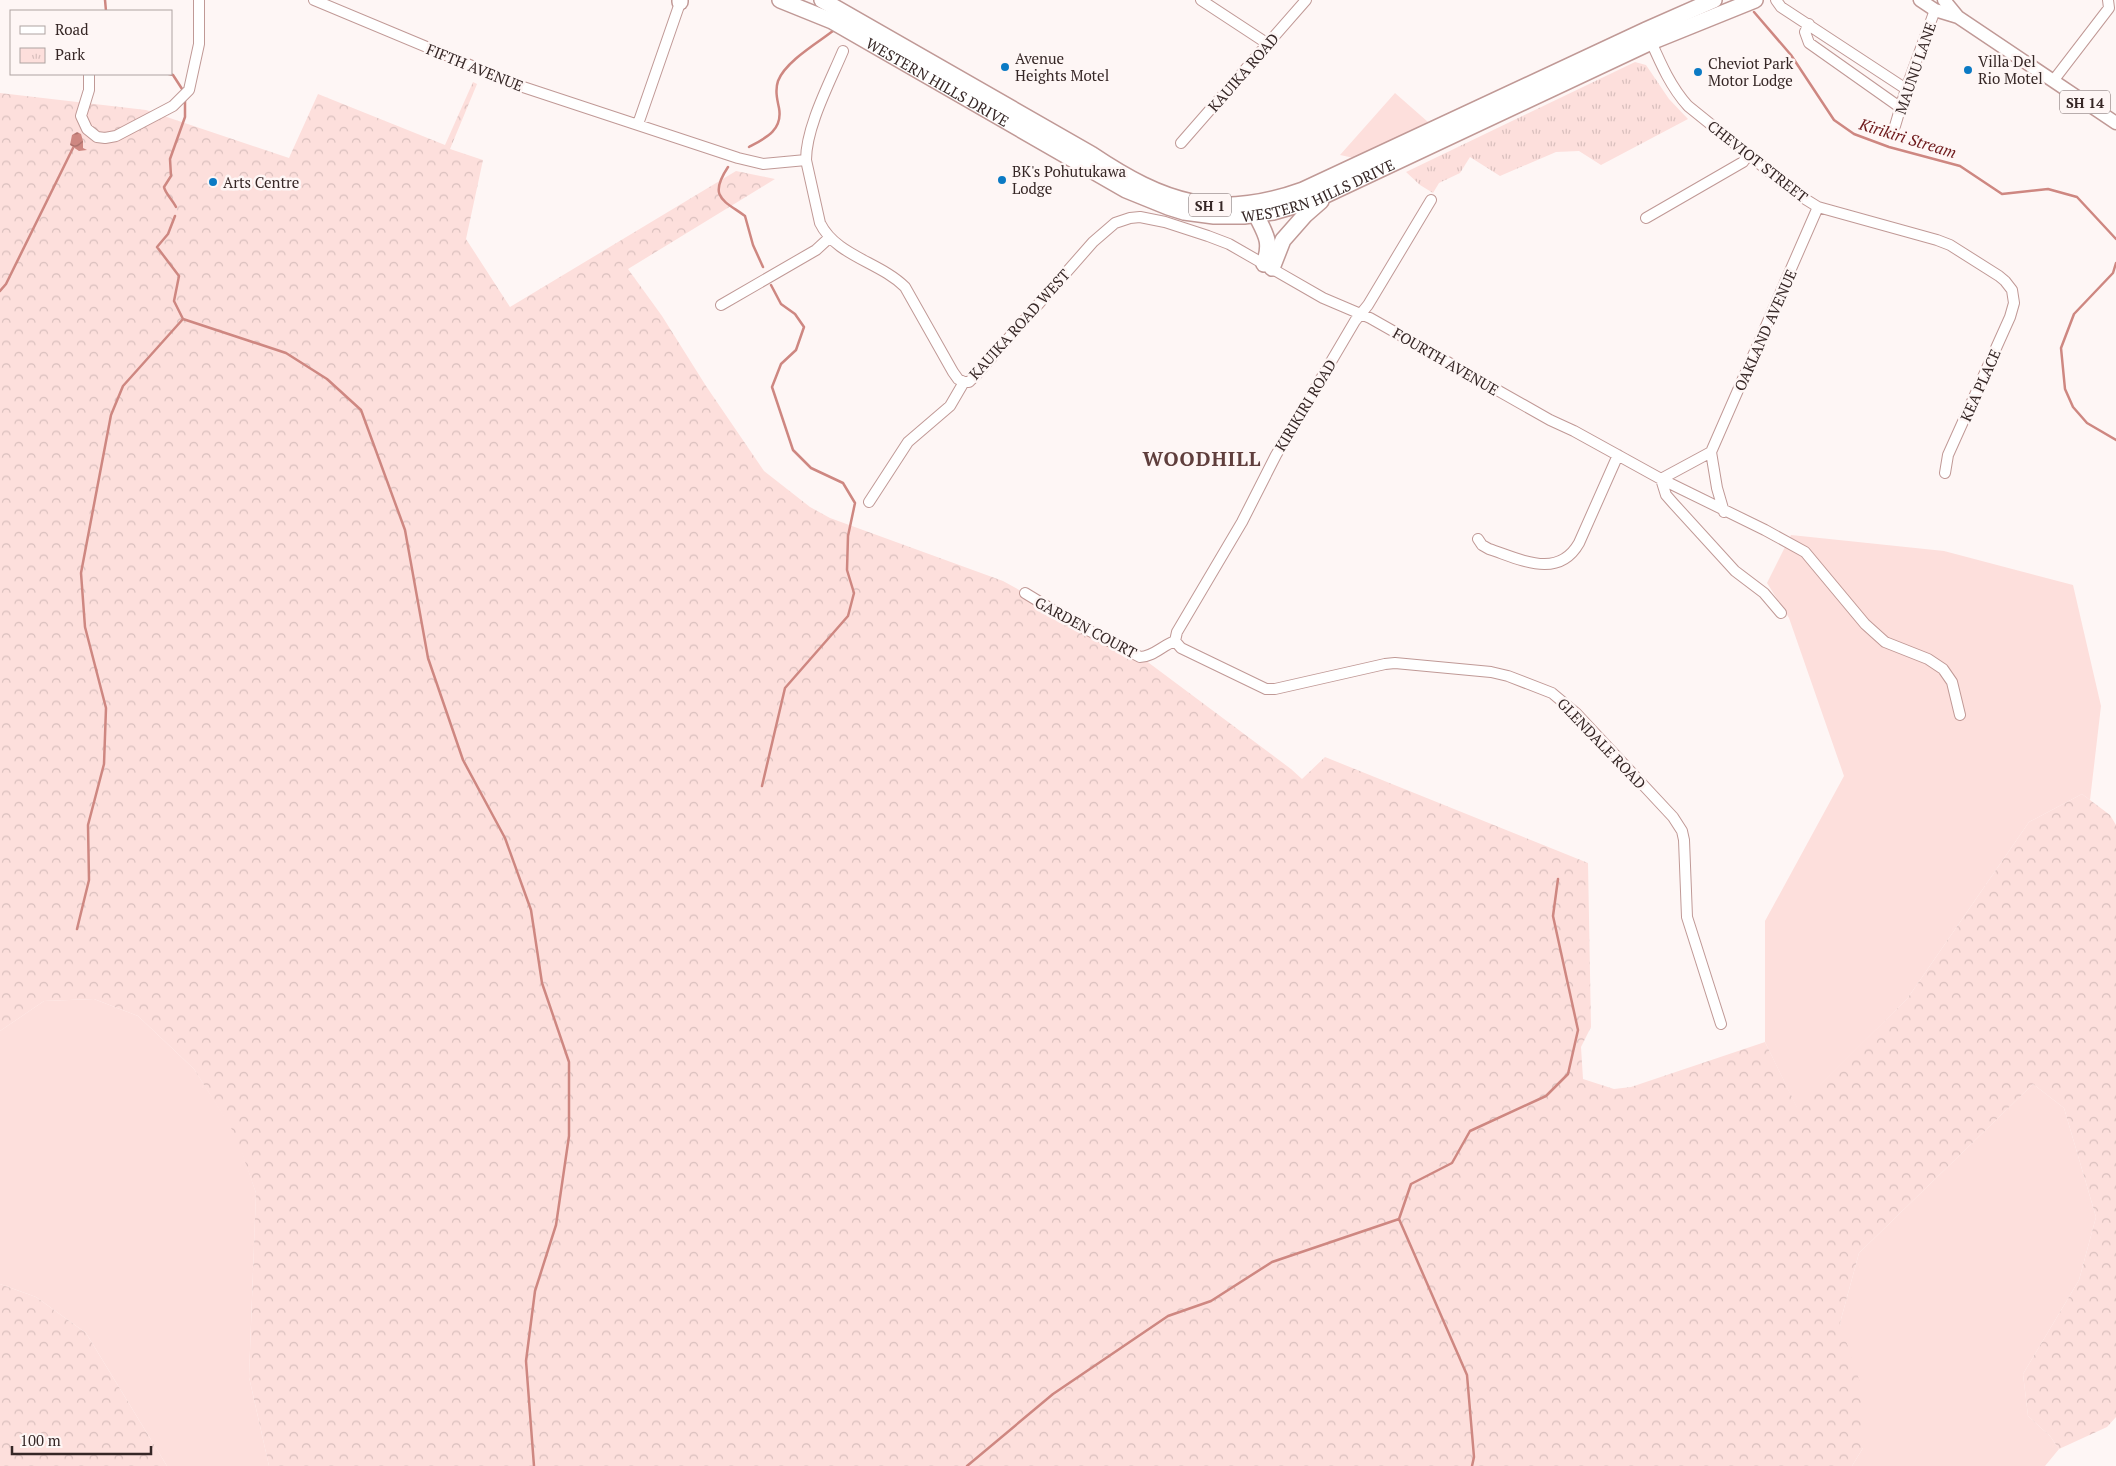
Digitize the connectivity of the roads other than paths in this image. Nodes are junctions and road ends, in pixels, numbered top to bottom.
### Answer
1 (200, 0) edge
2 (314, 0) edge
3 (780, 0) edge
4 (822, 0) edge
5 (1201, 0) edge
6 (1306, 0) edge
7 (1714, 0) edge
8 (1755, 0) edge
9 (1776, 0) edge
10 (1920, 0) edge
11 (1944, 0) edge
12 (2108, 0) edge
13 (680, 1) edge
14 (1935, 10) junction
15 (1958, 17) junction
16 (1809, 24) junction
17 (1648, 36) junction
18 (1268, 44) junction
19 (843, 51) dead end
20 (89, 75) edge
21 (2053, 81) junction
22 (1906, 89) junction
23 (1521, 96) junction
24 (1901, 108) junction
25 (2116, 123) edge
26 (638, 124) junction
27 (1895, 126) dead end
28 (1181, 143) dead end
29 (1748, 155) junction
30 (806, 160) junction
31 (1328, 194) junction
32 (1431, 200) dead end
33 (1818, 208) junction
34 (1256, 215) junction
35 (1646, 218) dead end
36 (1120, 220) joint
37 (829, 238) junction
38 (1268, 266) junction
39 (2014, 296) joint
40 (721, 306) dead end
41 (1360, 314) junction
42 (964, 382) junction
43 (1711, 452) junction
44 (1618, 455) junction
45 (1945, 473) dead end
46 (1661, 479) junction
47 (870, 502) dead end
48 (1724, 512) junction
49 (1478, 539) dead end
50 (1025, 593) dead end
51 (1781, 613) dead end
52 (1175, 641) junction
53 (1960, 715) dead end
54 (1721, 1024) dead end

1 - 20 street
2 - 26 street, FIFTH AVENUE
3 - 34 highway, WESTERN HILLS DRIVE / SH 1
4 - 23 highway, WESTERN HILLS DRIVE / SH 1
5 - 18 street
6 - 18 street, KAUIKA ROAD
7 - 17 highway, WESTERN HILLS DRIVE / SH 1
8 - 17 highway, WESTERN HILLS DRIVE / SH 1
9 - 16 street
10 - 14 main road, SH 14
11 - 15 main road, SH 14
12 - 21 street
13 - 26 street
14 - 15 main road, SH 14
14 - 22 street, MAUNU LANE
15 - 21 main road, SH 14
16 - 22 street
16 - 24 street
17 - 23 highway, WESTERN HILLS DRIVE / SH 1
17 - 29 street, CHEVIOT STREET
18 - 28 street, KAUIKA ROAD
19 - 30 street
21 - 25 main road, SH 14
22 - 24 street, MAUNU LANE
23 - 31 highway, WESTERN HILLS DRIVE / SH 1
24 - 27 street, MAUNU LANE
26 - 30 street, FIFTH AVENUE
29 - 33 street, CHEVIOT STREET
29 - 35 street
30 - 37 street
31 - 34 highway, WESTERN HILLS DRIVE / SH 1
31 - 38 highway
32 - 41 street, KIRIKIRI ROAD
33 - 39 street, CHEVIOT STREET
33 - 43 street, OAKLAND AVENUE
34 - 38 highway
36 - 38 street, FOURTH AVENUE
36 - 42 street, KAUIKA ROAD WEST
37 - 40 street
37 - 42 street
38 - 41 street, FOURTH AVENUE
39 - 45 street, KEA PLACE
41 - 44 street, FOURTH AVENUE
41 - 52 street, KIRIKIRI ROAD
42 - 47 street, KAUIKA ROAD WEST
43 - 46 street
43 - 48 street
44 - 46 street, FOURTH AVENUE
44 - 49 street
46 - 48 street, FOURTH AVENUE
46 - 51 street
48 - 53 street, FOURTH AVENUE
50 - 52 street, GARDEN COURT
52 - 54 street, GLENDALE ROAD

